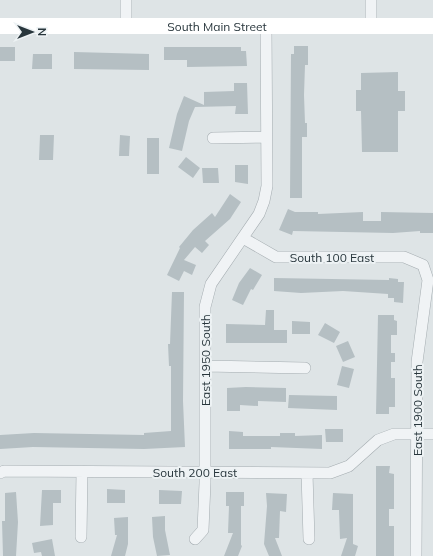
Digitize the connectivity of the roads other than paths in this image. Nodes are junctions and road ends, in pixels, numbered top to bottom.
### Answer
1 (126, 0) edge
2 (371, 0) edge
3 (0, 26) edge
4 (126, 26) junction
5 (266, 26) junction
6 (371, 26) junction
7 (433, 26) edge
8 (266, 137) junction
9 (213, 138) dead end
10 (243, 238) junction
11 (424, 265) joint
12 (205, 366) junction
13 (305, 368) dead end
14 (416, 434) junction
15 (433, 434) edge
16 (82, 472) junction
17 (206, 472) junction
18 (0, 473) edge
19 (307, 473) junction
20 (81, 537) dead end
21 (195, 539) dead end
22 (309, 539) dead end
23 (416, 556) edge

1 - 4 street
2 - 6 street
3 - 4 street, South Main Street
4 - 5 street, South Main Street
5 - 6 street, South Main Street
5 - 8 street, East 1950 South
6 - 7 street, South Main Street
8 - 9 street
8 - 10 street, East 1950 South
10 - 11 street, South 100 East
10 - 12 street, East 1950 South
11 - 14 street, East 1900 South
12 - 13 street
12 - 17 street, East 1950 South
14 - 15 street, South 200 East
14 - 19 street, South 200 East
14 - 23 street, East 1900 South
16 - 17 street, South 200 East
16 - 18 street, South 200 East
16 - 20 street
17 - 19 street, South 200 East
17 - 21 street, East 1950 South
19 - 22 street

